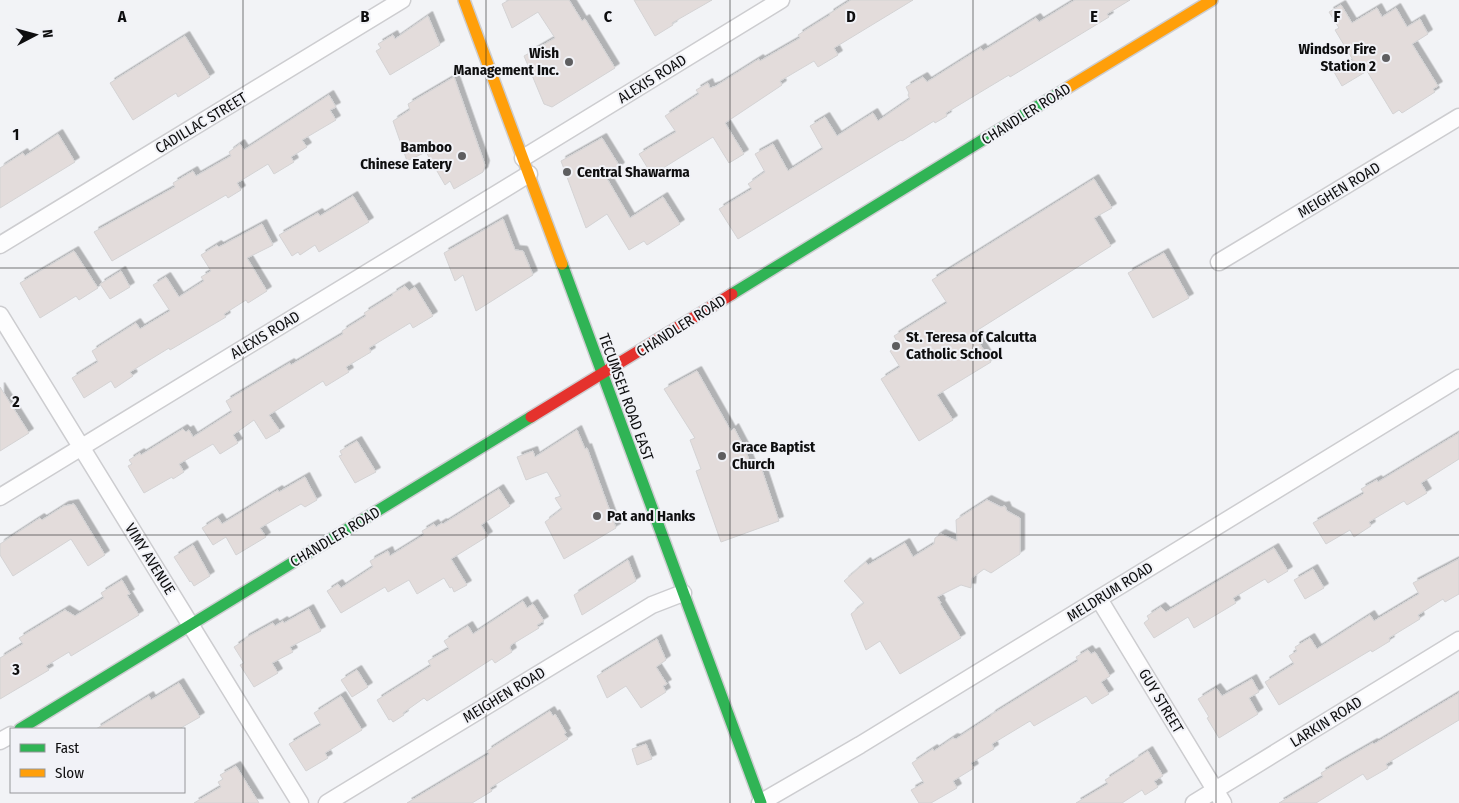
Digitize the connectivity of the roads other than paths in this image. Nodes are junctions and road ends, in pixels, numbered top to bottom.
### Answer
1 (402, 0) edge
2 (464, 0) edge
3 (781, 0) edge
4 (1212, 0) edge
5 (1459, 117) edge
6 (524, 158) junction
7 (530, 174) junction
8 (0, 245) edge
9 (1219, 262) dead end
10 (0, 315) edge
11 (601, 375) junction
12 (1459, 378) edge
13 (81, 447) junction
14 (0, 497) edge
15 (683, 593) junction
16 (1099, 599) junction
17 (191, 625) junction
18 (1459, 640) edge
19 (22, 728) edge
20 (1219, 796) edge
21 (300, 803) edge
22 (327, 803) edge
23 (761, 803) edge
24 (1194, 803) edge

1 - 8 street, CADILLAC STREET
2 - 6 street, TECUMSEH ROAD EAST
3 - 6 street, ALEXIS ROAD
4 - 11 street, CHANDLER ROAD
5 - 9 street, MEIGHEN ROAD
6 - 7 street, TECUMSEH ROAD EAST
7 - 11 street, TECUMSEH ROAD EAST
7 - 13 street, ALEXIS ROAD
10 - 13 street, VIMY AVENUE
11 - 15 street, TECUMSEH ROAD EAST
11 - 17 street, CHANDLER ROAD
12 - 16 street, MELDRUM ROAD
13 - 14 street, ALEXIS ROAD
13 - 17 street, VIMY AVENUE
15 - 22 street, MEIGHEN ROAD
15 - 23 street, TECUMSEH ROAD EAST
16 - 20 street, GUY STREET
16 - 23 street, MELDRUM ROAD
17 - 19 street, CHANDLER ROAD
17 - 21 street, VIMY AVENUE
18 - 20 street, LARKIN ROAD
20 - 24 street, LARKIN ROAD

